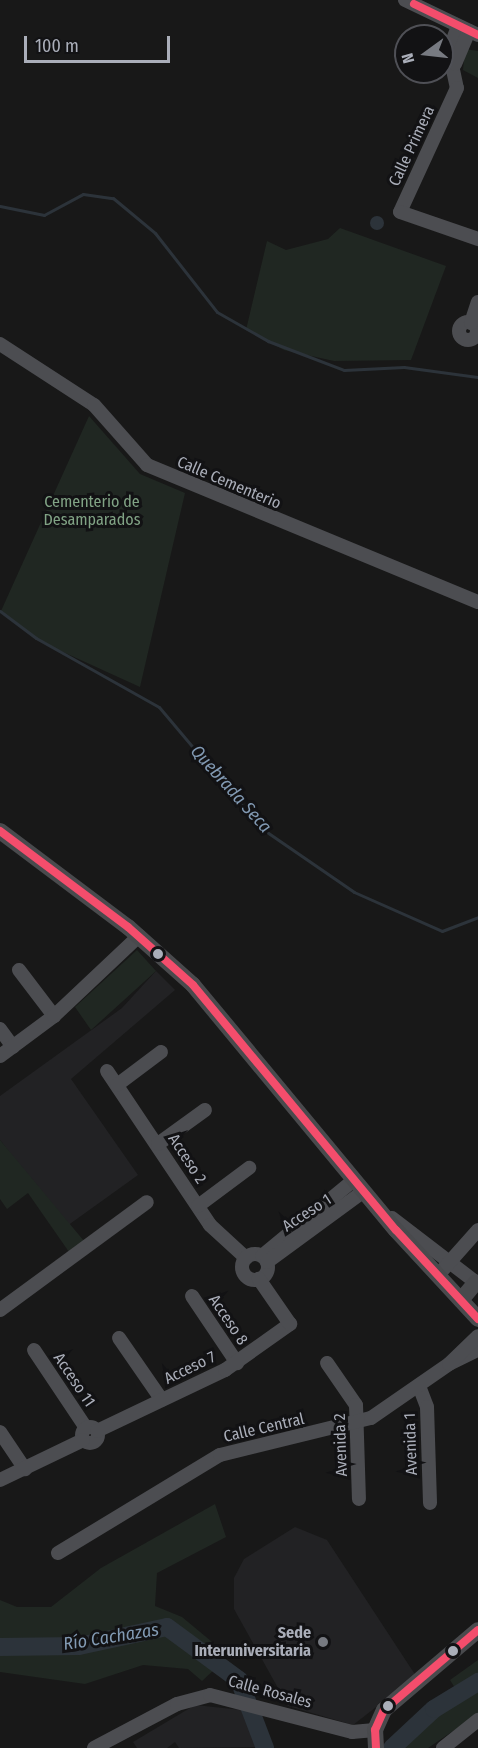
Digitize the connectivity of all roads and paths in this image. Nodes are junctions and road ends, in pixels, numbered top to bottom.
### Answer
1 (405, 0) edge
2 (429, 5) edge
3 (468, 31) edge
4 (478, 239) edge
5 (478, 302) edge
6 (471, 323) dead end
7 (0, 344) edge
8 (478, 602) edge
9 (0, 831) edge
10 (139, 936) junction
11 (19, 970) dead end
12 (54, 1016) junction
13 (0, 1029) edge
14 (13, 1047) junction
15 (161, 1052) dead end
16 (0, 1056) edge
17 (107, 1071) dead end
18 (117, 1085) junction
19 (205, 1110) dead end
20 (158, 1144) junction
21 (249, 1168) dead end
22 (359, 1185) junction
23 (335, 1195) junction
24 (147, 1202) dead end
25 (198, 1206) junction
26 (346, 1207) junction
27 (381, 1211) junction
28 (478, 1230) edge
29 (297, 1232) junction
30 (246, 1258) junction
31 (265, 1259) junction
32 (452, 1260) junction
33 (439, 1274) junction
34 (259, 1279) junction
35 (477, 1283) edge
36 (192, 1296) dead end
37 (461, 1300) junction
38 (0, 1310) edge
39 (478, 1319) edge
40 (478, 1336) edge
41 (119, 1338) dead end
42 (34, 1350) dead end
43 (478, 1350) edge
44 (237, 1363) junction
45 (327, 1363) dead end
46 (449, 1364) junction
47 (419, 1386) junction
48 (162, 1400) junction
49 (357, 1424) junction
50 (0, 1432) edge
51 (89, 1433) junction
52 (25, 1468) junction
53 (0, 1480) edge
54 (359, 1499) dead end
55 (430, 1503) dead end
56 (58, 1553) dead end
57 (478, 1630) edge
58 (478, 1720) edge
59 (478, 1732) edge
60 (375, 1741) edge
61 (94, 1748) edge
62 (448, 1748) edge

1 - 2 street
2 - 3 street
3 - 4 street, Calle Primera
5 - 6 street
7 - 8 street, Calle Cementerio
9 - 10 main road
10 - 12 street
10 - 22 main road
11 - 12 street
12 - 14 street
13 - 14 street
14 - 16 street
15 - 18 street
17 - 18 street, Acceso 2
18 - 20 street, Acceso 2
19 - 20 street
20 - 25 street, Acceso 2
21 - 25 street
22 - 23 street, Acceso 1
22 - 26 street, Acceso 1
22 - 27 main road
23 - 26 street
23 - 29 street, Acceso 1
24 - 38 street
25 - 30 street, Acceso 2
26 - 29 street, Acceso 1
27 - 32 street
27 - 33 main road
28 - 32 street
29 - 31 street, Acceso 1
30 - 31 street
30 - 34 street, Acceso 2
31 - 34 street
32 - 33 street
32 - 35 street
33 - 37 main road
34 - 44 street, Acceso 7
35 - 37 main road
36 - 44 street, Acceso 8
37 - 39 main road
40 - 46 street, Calle Central
41 - 48 street
42 - 51 street, Acceso 11
43 - 46 street, Calle Central
44 - 48 street, Acceso 7
45 - 49 street, Avenida 2
46 - 47 street, Calle Central
47 - 49 street, Calle Central
47 - 55 street, Avenida 1
48 - 51 street, Acceso 7
49 - 54 street, Avenida 2
49 - 56 street, Calle Central
50 - 52 street
51 - 52 street, Acceso 7
52 - 53 street, Acceso 7
57 - 60 main road
58 - 62 street
59 - 62 street
60 - 61 street, Calle Rosales

